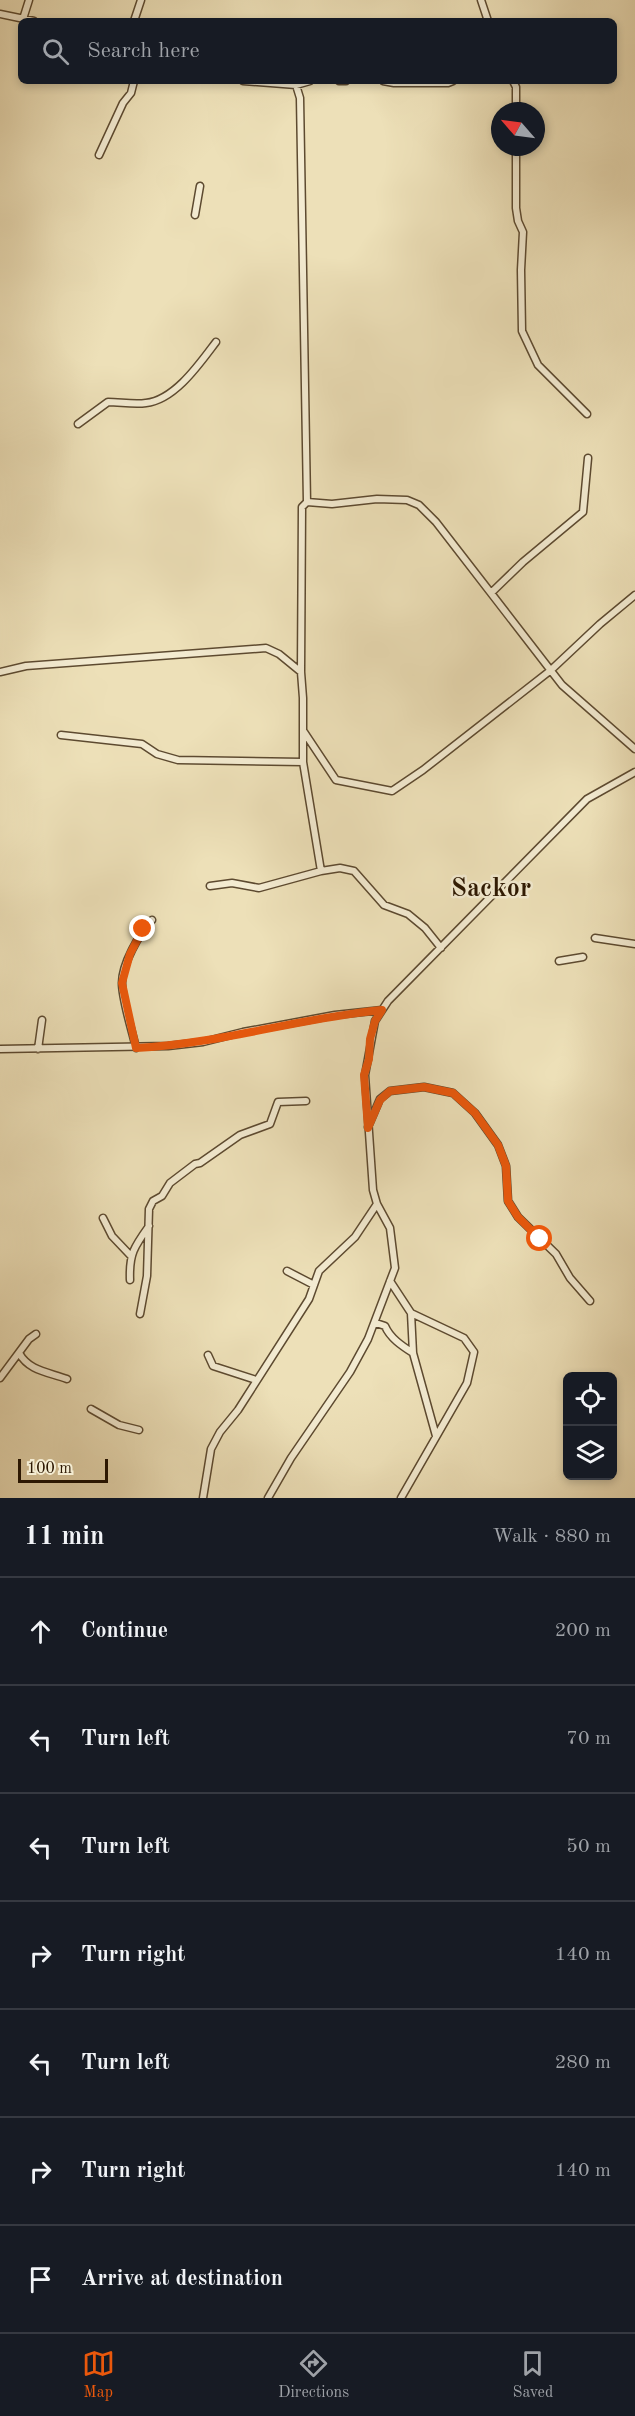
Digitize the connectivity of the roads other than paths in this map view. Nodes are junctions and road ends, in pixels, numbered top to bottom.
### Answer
1 (29, 0) edge
2 (141, 0) edge
3 (481, 0) edge
4 (0, 14) edge
5 (18, 18) edge
6 (23, 18) edge
7 (135, 18) edge
8 (488, 18) edge
9 (133, 84) edge
10 (283, 84) edge
11 (300, 84) edge
12 (514, 84) edge
13 (296, 85) junction
14 (516, 102) edge
15 (99, 155) dead end
16 (516, 156) edge
17 (200, 186) dead end
18 (195, 214) dead end
19 (216, 342) dead end
20 (587, 414) dead end
21 (78, 424) dead end
22 (588, 458) dead end
23 (307, 501) junction
24 (492, 592) junction
25 (635, 595) edge
26 (551, 670) junction
27 (0, 672) edge
28 (301, 672) junction
29 (303, 732) junction
30 (61, 735) dead end
31 (635, 749) edge
32 (303, 762) junction
33 (635, 772) edge
34 (321, 871) junction
35 (210, 886) dead end
36 (152, 920) dead end
37 (595, 938) dead end
38 (635, 944) edge
39 (441, 948) junction
40 (583, 957) dead end
41 (560, 961) dead end
42 (382, 1010) junction
43 (42, 1020) dead end
44 (136, 1048) junction
45 (0, 1049) edge
46 (38, 1049) junction
47 (306, 1101) dead end
48 (368, 1128) junction
49 (376, 1203) junction
50 (103, 1218) dead end
51 (149, 1225) junction
52 (131, 1256) junction
53 (287, 1271) dead end
54 (130, 1280) dead end
55 (390, 1281) junction
56 (314, 1286) junction
57 (387, 1292) junction
58 (400, 1297) junction
59 (590, 1300) dead end
60 (411, 1313) junction
61 (140, 1314) dead end
62 (376, 1323) junction
63 (36, 1334) dead end
64 (19, 1353) junction
65 (413, 1353) junction
66 (208, 1355) dead end
67 (0, 1378) edge
68 (67, 1379) dead end
69 (256, 1380) junction
70 (91, 1409) dead end
71 (139, 1430) dead end
72 (436, 1436) junction
73 (203, 1498) edge
74 (268, 1498) edge
75 (401, 1498) edge

1 - 6 street
2 - 7 street
3 - 8 street
4 - 5 street
9 - 15 street
10 - 13 street
11 - 13 street
12 - 14 street
13 - 23 street
16 - 20 street
17 - 18 street
19 - 21 street
22 - 24 street
23 - 24 street
23 - 28 street
24 - 26 street
25 - 26 street
26 - 29 street
26 - 31 street
27 - 28 street
28 - 29 street
29 - 32 street
30 - 32 street
32 - 34 street
33 - 39 street
34 - 35 street
34 - 39 street
36 - 44 street
37 - 38 street
39 - 42 street
40 - 41 street
42 - 44 street
42 - 48 street
43 - 46 street
44 - 46 street
45 - 46 street
47 - 51 street
48 - 49 street
48 - 59 street
49 - 55 street
49 - 56 street
50 - 52 street
51 - 52 street
51 - 61 street
52 - 54 street
53 - 56 street
55 - 57 street
55 - 58 street
56 - 69 street
57 - 58 street
57 - 62 street
58 - 60 street
60 - 65 street
60 - 72 street
62 - 65 street
62 - 74 street
63 - 64 street
64 - 67 street
64 - 68 street
65 - 72 street
66 - 69 street
69 - 73 street
70 - 71 street
72 - 75 street

